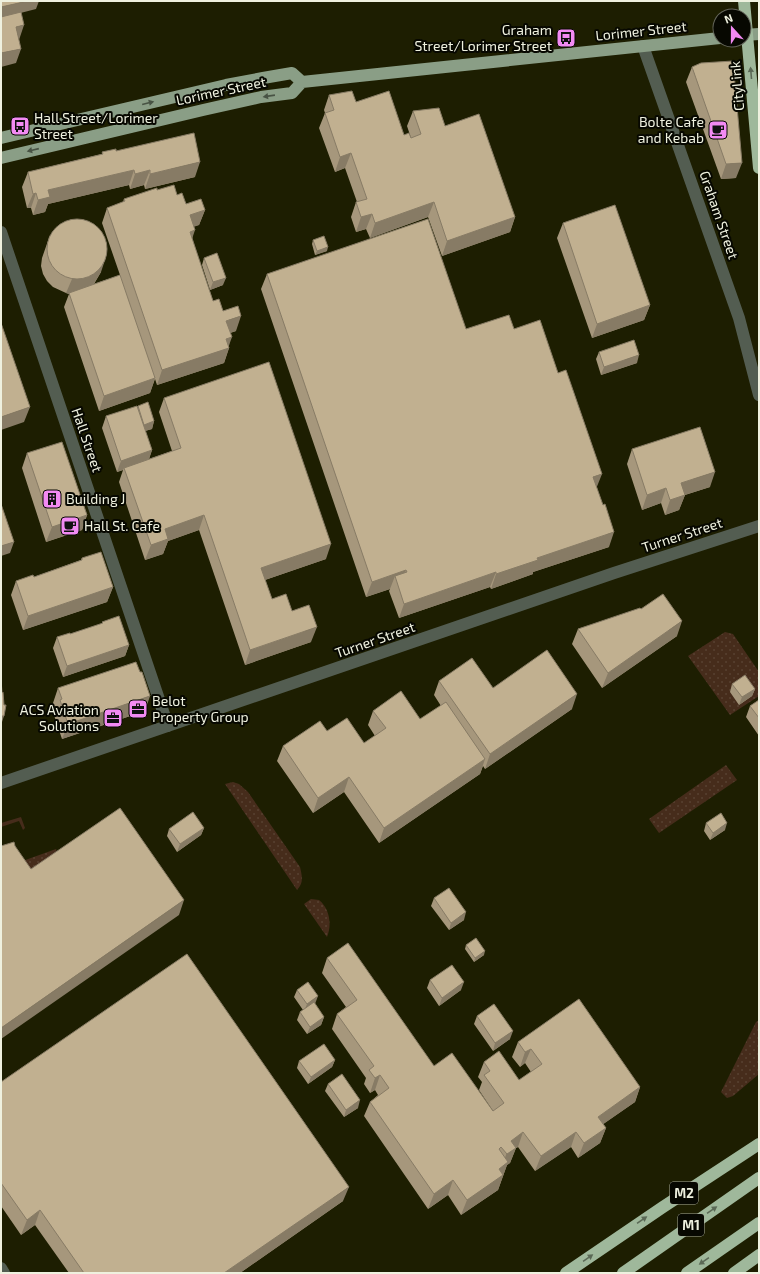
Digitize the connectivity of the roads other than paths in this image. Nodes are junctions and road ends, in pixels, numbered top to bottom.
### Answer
1 (744, 1) edge
2 (712, 39) edge
3 (643, 46) junction
4 (302, 82) junction
5 (1, 138) edge
6 (1, 158) edge
7 (759, 168) edge
8 (1, 232) edge
9 (759, 395) edge
10 (759, 526) edge
11 (168, 726) junction
12 (1, 783) edge
13 (759, 1144) edge
14 (759, 1178) edge
15 (759, 1223) edge
16 (759, 1255) edge
17 (1, 1268) edge
18 (4, 1273) edge
19 (566, 1273) edge
20 (623, 1273) edge
21 (687, 1273) edge
22 (734, 1273) edge

7 -> 1 highway, CityLink, bridge
2 - 3 main road, Lorimer Street
3 - 4 main road, Lorimer Street
3 - 9 street, Graham Street
5 -> 4 main road, Lorimer Street
4 -> 6 main road, Lorimer Street
8 - 11 street, Hall Street
10 - 11 street, Turner Street
11 - 12 street, Turner Street
19 -> 13 highway, M2
20 -> 14 highway, M1
15 -> 21 highway, M1
16 - 22 highway
17 - 18 street

